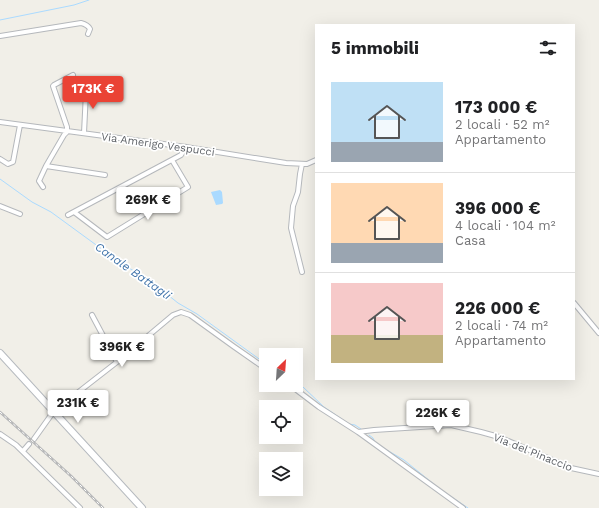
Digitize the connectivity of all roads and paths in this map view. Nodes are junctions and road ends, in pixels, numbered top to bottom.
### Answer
1 (88, 34) dead end
2 (0, 36) edge
3 (73, 75) dead end
4 (89, 83) dead end
5 (0, 122) edge
6 (20, 125) junction
7 (67, 132) junction
8 (84, 133) junction
9 (186, 147) junction
10 (0, 159) edge
11 (172, 160) junction
12 (315, 160) edge
13 (302, 164) junction
14 (46, 166) junction
15 (106, 175) dead end
16 (43, 187) dead end
17 (0, 206) edge
18 (74, 212) junction
19 (20, 214) dead end
20 (68, 215) dead end
21 (302, 272) dead end
22 (575, 304) edge
23 (92, 315) dead end
24 (599, 333) edge
25 (0, 353) edge
26 (117, 362) junction
27 (259, 364) edge
28 (299, 392) edge
29 (54, 411) junction
30 (358, 432) junction
31 (0, 434) edge
32 (34, 439) dead end
33 (30, 444) dead end
34 (23, 451) junction
35 (599, 474) edge
36 (80, 508) edge
37 (142, 508) edge
38 (463, 508) edge

1 - 2 street
3 - 7 street
4 - 8 street
5 - 6 street, Via Amerigo Vespucci
6 - 7 street, Via Amerigo Vespucci
6 - 10 street
7 - 8 street, Via Amerigo Vespucci
7 - 14 street
8 - 9 street, Via Amerigo Vespucci
9 - 11 street
9 - 13 street, Via Amerigo Vespucci
11 - 18 street
11 - 18 street
12 - 13 street, Via Amerigo Vespucci
13 - 21 street
14 - 15 street
14 - 16 street
17 - 19 street
18 - 20 street
22 - 24 street
23 - 26 street
25 - 29 street
26 - 27 street
26 - 29 street
28 - 30 street
29 - 32 street
29 - 37 street
30 - 35 street, Via del Pinaccio
30 - 38 street
31 - 34 street
33 - 34 street
34 - 36 street

